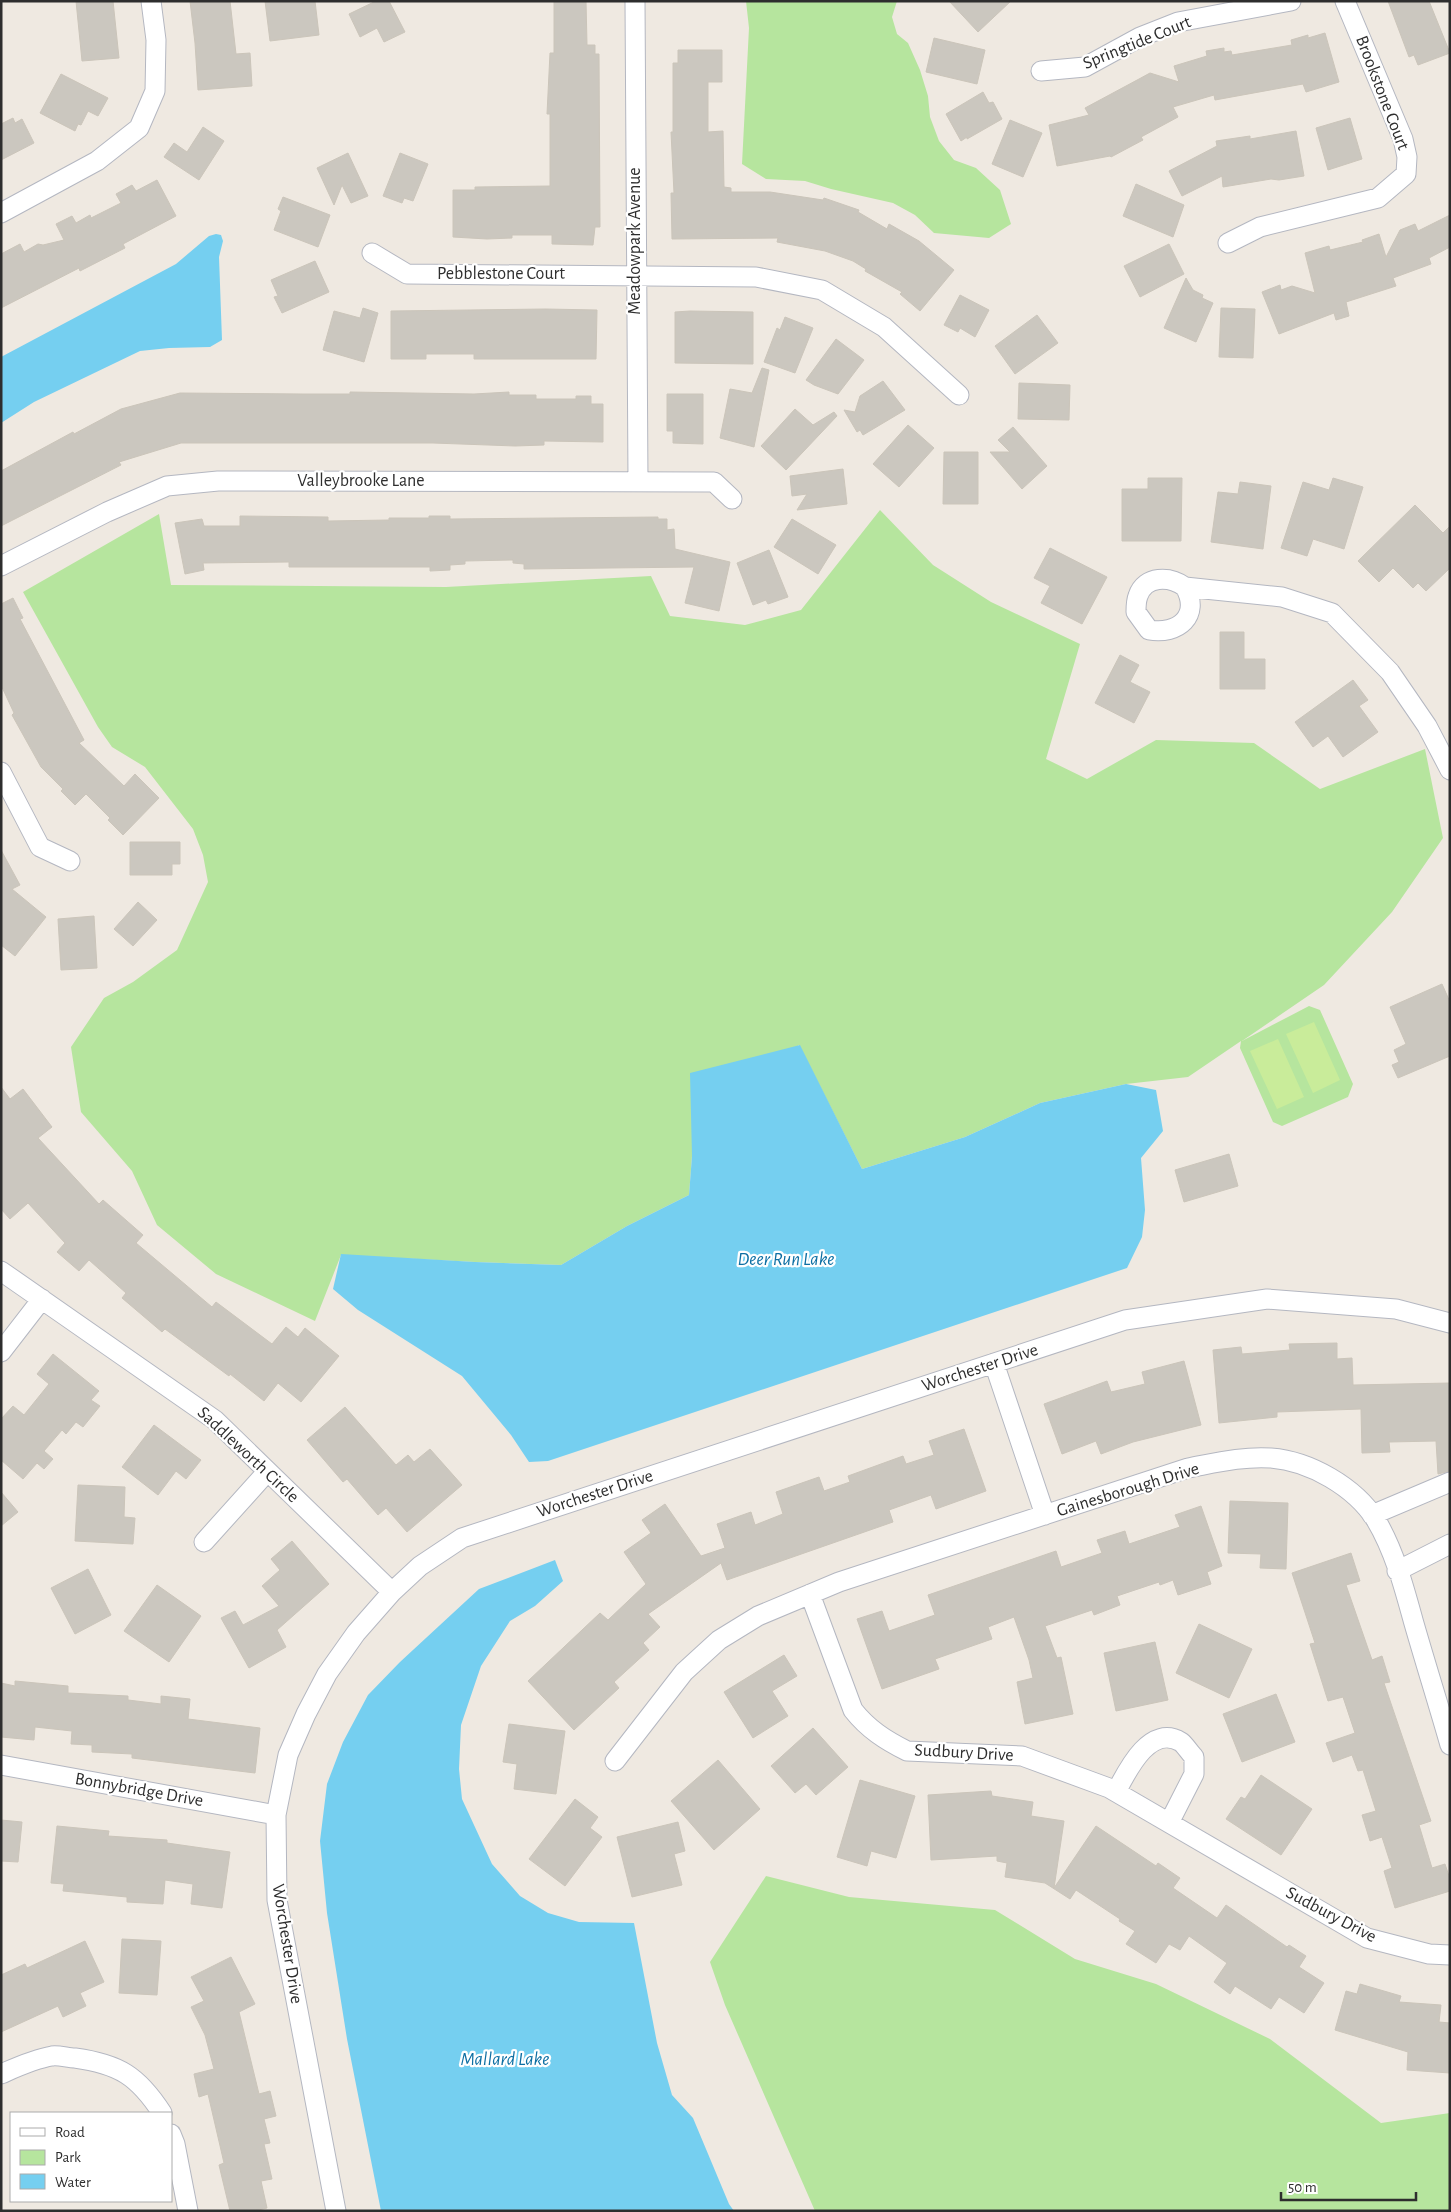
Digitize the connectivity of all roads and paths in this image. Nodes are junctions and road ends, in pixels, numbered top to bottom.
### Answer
1 (151, 1) edge
2 (635, 1) edge
3 (1291, 1) edge
4 (1345, 1) edge
5 (1041, 70) dead end
6 (1, 213) edge
7 (1228, 243) dead end
8 (372, 253) dead end
9 (635, 275) junction
10 (959, 395) dead end
11 (638, 481) junction
12 (732, 498) dead end
13 (1, 566) edge
14 (1185, 587) dead end
15 (1450, 770) edge
16 (1, 772) edge
17 (70, 861) dead end
18 (1, 1271) edge
19 (42, 1298) junction
20 (1450, 1323) edge
21 (1, 1352) edge
22 (994, 1363) junction
23 (267, 1472) junction
24 (1450, 1482) edge
25 (1372, 1515) junction
26 (1045, 1516) junction
27 (204, 1542) dead end
28 (1450, 1544) edge
29 (1397, 1571) junction
30 (392, 1592) junction
31 (810, 1594) junction
32 (1450, 1745) edge
33 (614, 1761) dead end
34 (1, 1765) edge
35 (1116, 1792) junction
36 (276, 1816) junction
37 (1168, 1823) junction
38 (1450, 1955) edge
39 (1, 2074) edge
40 (161, 2112) edge
41 (172, 2136) edge
42 (188, 2211) edge
43 (336, 2211) edge

1 - 6 street
2 - 9 street, Meadowpark Avenue
3 - 5 street, Springtide Court
4 - 7 street, Brookstone Court
8 - 9 street, Pebblestone Court
9 - 10 street, Pebblestone Court
9 - 11 street, Meadowpark Avenue
11 - 12 street, Valleybrooke Lane
11 - 13 street, Valleybrooke Lane
14 - 15 street
16 - 17 street
18 - 19 street, Saddleworth Circle
19 - 21 street
19 - 23 street, Saddleworth Circle
20 - 22 street, Worchester Drive
22 - 26 street, Gainesborough Drive
22 - 30 street, Worchester Drive
23 - 27 street
23 - 30 street, Saddleworth Circle
24 - 25 street
25 - 26 street, Gainesborough Drive
25 - 29 street, Gainesborough Drive
26 - 31 street, Gainesborough Drive
28 - 29 street
29 - 32 street, Gainesborough Drive
30 - 36 street, Worchester Drive
31 - 33 street, Gainesborough Drive
31 - 35 street, Sudbury Drive
34 - 36 street, Bonnybridge Drive
35 - 37 street, Sudbury Drive
35 - 37 street
36 - 43 street, Worchester Drive
37 - 38 street, Sudbury Drive
39 - 40 street
41 - 42 street

